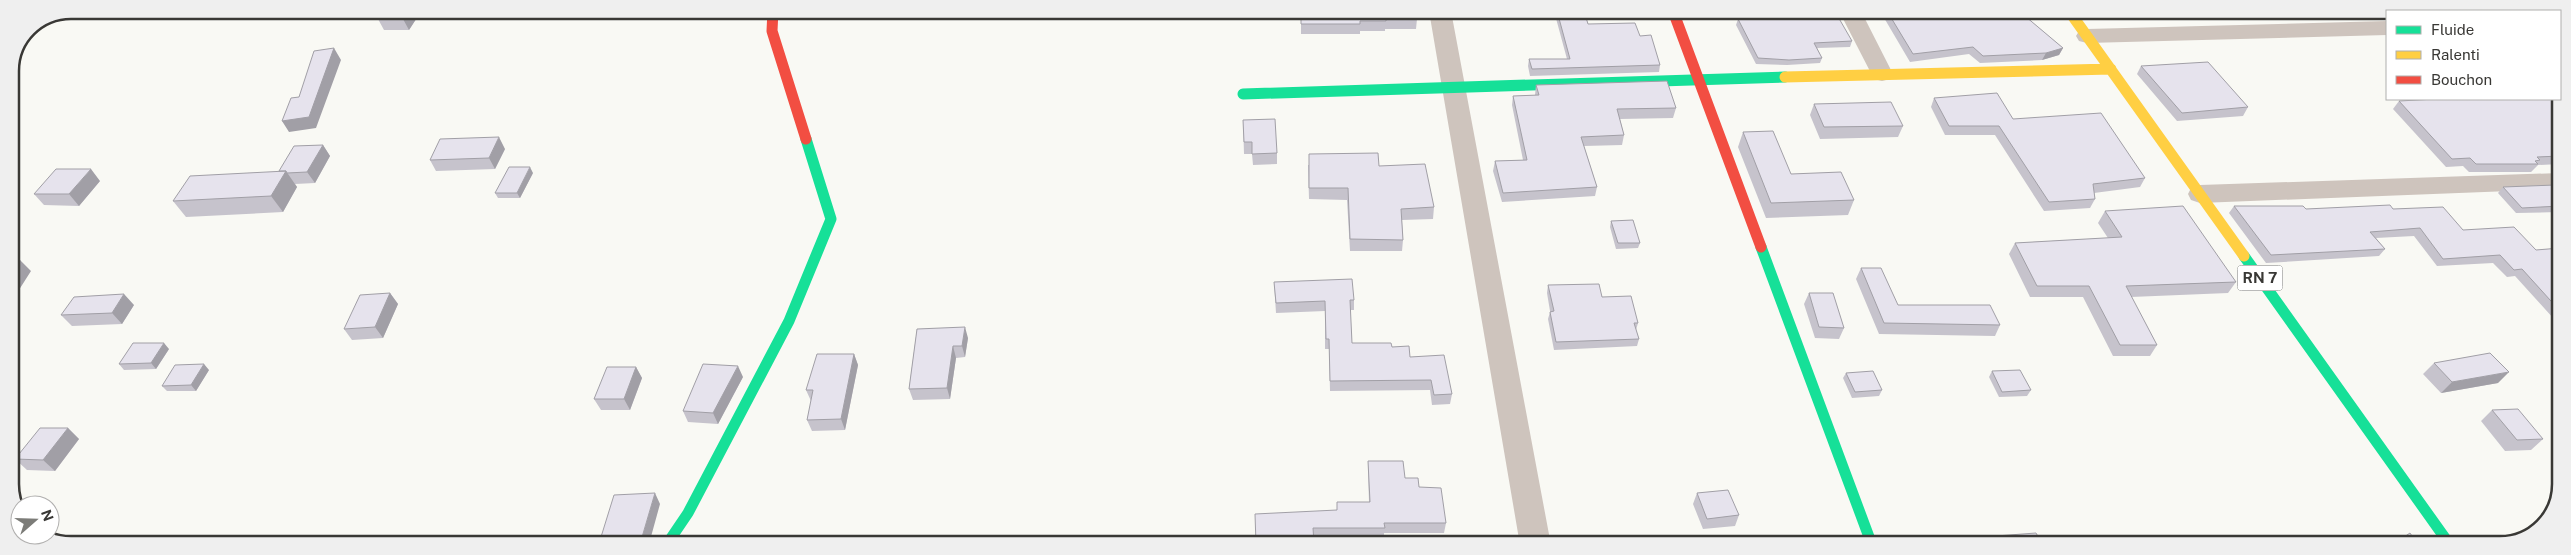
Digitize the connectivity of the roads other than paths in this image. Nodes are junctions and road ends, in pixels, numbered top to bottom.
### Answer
1 (773, 19) edge
2 (1441, 19) edge
3 (1676, 19) edge
4 (1854, 19) edge
5 (2075, 19) edge
6 (2386, 28) edge
7 (2087, 36) junction
8 (2111, 69) junction
9 (1882, 74) junction
10 (1699, 80) junction
11 (1454, 88) junction
12 (1243, 94) dead end
13 (2552, 181) edge
14 (2200, 194) junction
15 (672, 536) edge
16 (1535, 536) edge
17 (1869, 536) edge
18 (2444, 536) edge

1 - 15 street
2 - 11 street
3 - 10 street
4 - 9 street
5 - 7 street, RN 7
6 - 7 street
7 - 8 street, RN 7
8 - 9 street
8 - 14 street, RN 7
9 - 10 street
10 - 11 street
10 - 17 street
11 - 12 street
11 - 16 street
13 - 14 street
14 - 18 street, RN 7

